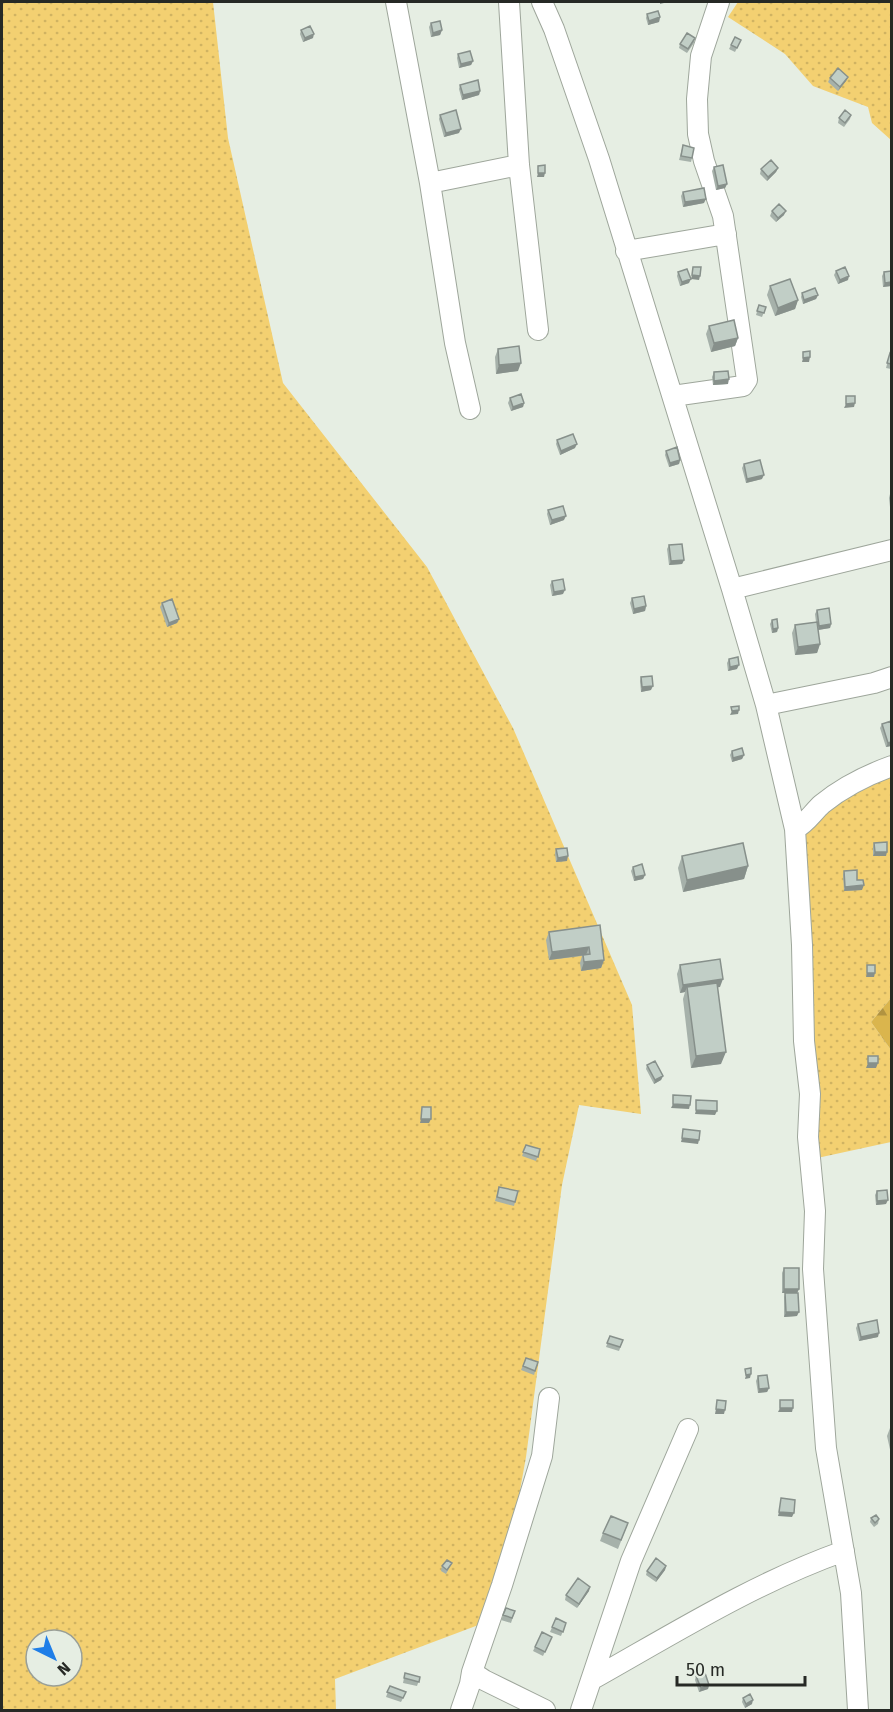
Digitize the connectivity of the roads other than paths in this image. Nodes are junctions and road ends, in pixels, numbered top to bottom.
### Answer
1 (396, 2) edge
2 (509, 2) edge
3 (542, 2) edge
4 (719, 2) edge
5 (519, 165) junction
6 (430, 183) junction
7 (726, 234) junction
8 (626, 251) junction
9 (538, 330) dead end
10 (673, 396) junction
11 (470, 409) dead end
12 (891, 550) edge
13 (732, 589) junction
14 (891, 677) edge
15 (766, 705) junction
16 (891, 766) edge
17 (795, 830) junction
18 (549, 1398) dead end
19 (688, 1429) dead end
20 (843, 1551) junction
21 (472, 1672) junction
22 (591, 1680) junction
23 (461, 1710) edge
24 (545, 1710) edge
25 (581, 1710) edge
26 (858, 1710) edge

1 - 6 street
2 - 5 street
3 - 8 street
4 - 7 street
5 - 6 street
5 - 9 street
6 - 11 street
7 - 8 street
7 - 10 street
8 - 10 street
10 - 13 street
12 - 13 street
13 - 15 street
14 - 15 street
15 - 17 street
16 - 17 street
17 - 20 street
18 - 21 street
19 - 22 street
20 - 22 street
20 - 26 street
21 - 23 street
21 - 24 street
22 - 25 street

